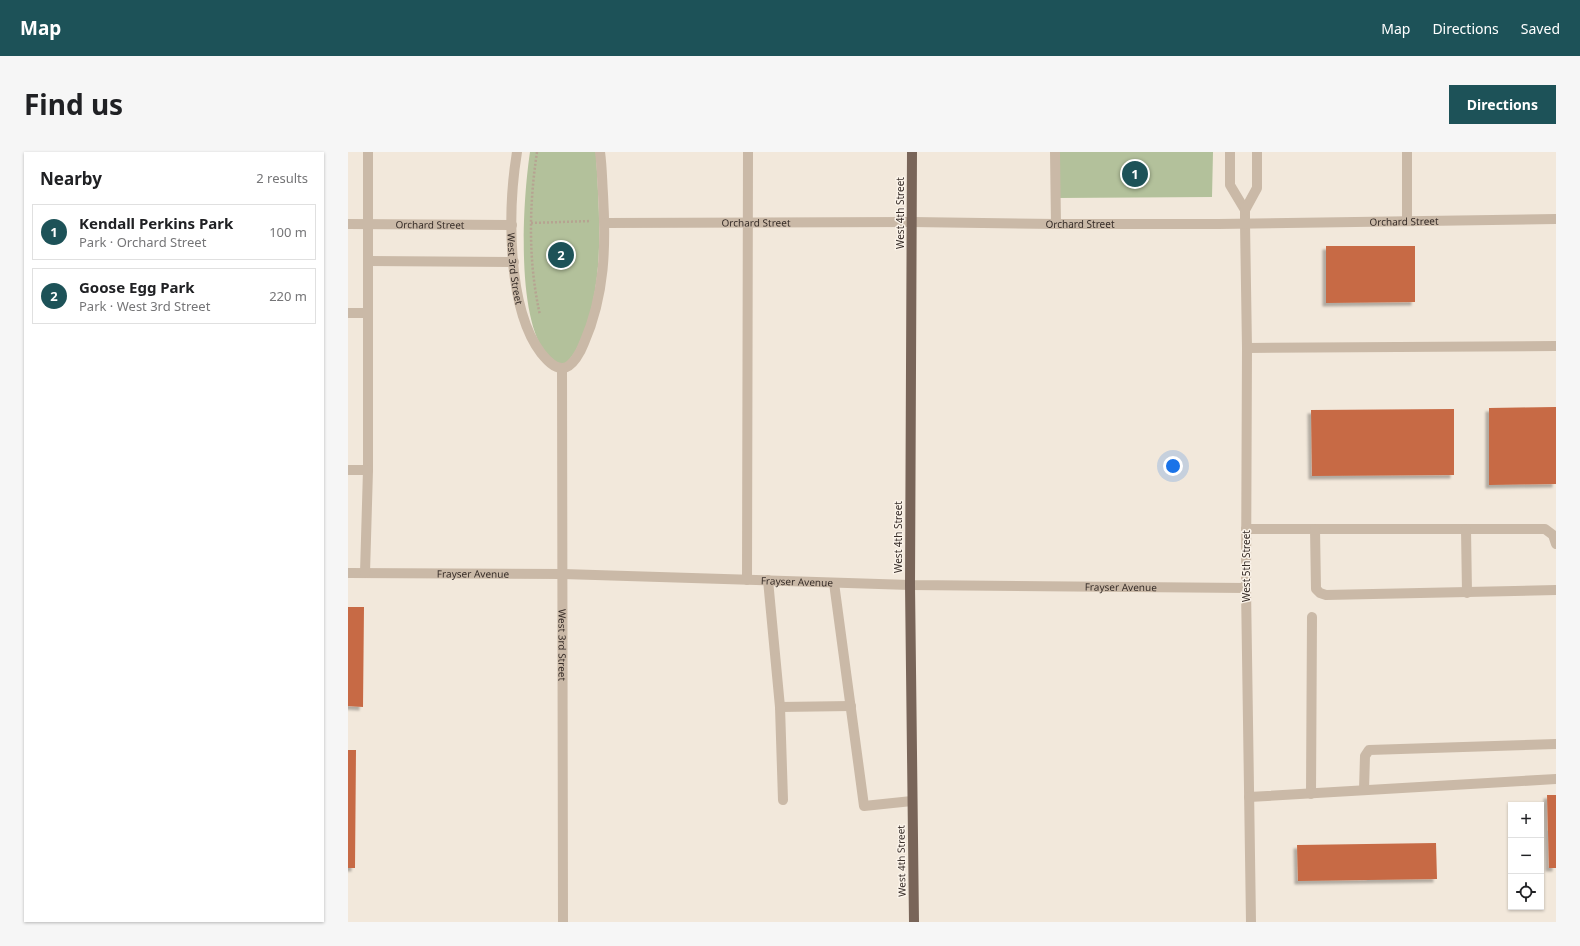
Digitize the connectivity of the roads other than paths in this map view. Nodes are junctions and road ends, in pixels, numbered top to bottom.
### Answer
1 (368, 152) edge
2 (517, 152) edge
3 (600, 152) edge
4 (748, 152) edge
5 (912, 152) edge
6 (1055, 152) edge
7 (1230, 152) edge
8 (1257, 152) edge
9 (1407, 152) edge
10 (1245, 210) junction
11 (1556, 219) edge
12 (1407, 221) junction
13 (912, 222) junction
14 (605, 223) junction
15 (748, 223) junction
16 (1245, 223) junction
17 (348, 224) edge
18 (368, 224) junction
19 (1056, 224) junction
20 (512, 225) junction
21 (369, 261) junction
22 (514, 262) junction
23 (348, 313) edge
24 (368, 313) junction
25 (1556, 346) edge
26 (1247, 348) junction
27 (562, 368) junction
28 (348, 470) edge
29 (368, 470) junction
30 (1246, 529) junction
31 (1315, 529) junction
32 (1466, 529) junction
33 (1556, 544) edge
34 (348, 573) edge
35 (365, 573) junction
36 (563, 574) junction
37 (747, 580) junction
38 (768, 580) junction
39 (834, 582) junction
40 (910, 585) junction
41 (1246, 588) junction
42 (1556, 590) edge
43 (1467, 593) junction
44 (1312, 617) dead end
45 (851, 706) junction
46 (780, 707) junction
47 (1556, 744) edge
48 (1556, 779) edge
49 (1364, 790) junction
50 (1311, 794) junction
51 (1249, 797) junction
52 (783, 800) dead end
53 (912, 801) junction
54 (563, 922) edge
55 (914, 922) edge
56 (1251, 922) edge

1 - 18 street
2 - 20 street, West 3rd Street
3 - 14 street
4 - 15 street
5 - 13 main road, West 4th Street
6 - 19 street
7 - 10 street
8 - 10 street, West 5th Street
9 - 12 street
10 - 16 street, West 5th Street
11 - 12 street, Orchard Street
12 - 16 street, Orchard Street
13 - 15 street, Orchard Street
13 - 19 street, Orchard Street
13 - 40 main road, West 4th Street
14 - 15 street, Orchard Street
14 - 27 street
15 - 37 street
16 - 19 street, Orchard Street
16 - 26 street, West 5th Street
17 - 18 street, Orchard Street
18 - 20 street, Orchard Street
18 - 21 street
20 - 22 street, West 3rd Street
21 - 22 street
21 - 24 street
22 - 27 street, West 3rd Street
23 - 24 street
24 - 29 street
25 - 26 street
26 - 30 street, West 5th Street
27 - 36 street, West 3rd Street
28 - 29 street
29 - 35 street
30 - 31 street
30 - 41 street, West 5th Street
31 - 32 street
31 - 43 street
32 - 33 street
32 - 43 street
34 - 35 street, Frayser Avenue
35 - 36 street, Frayser Avenue
36 - 37 street, Frayser Avenue
36 - 54 street, West 3rd Street
37 - 38 street, Frayser Avenue
38 - 39 street, Frayser Avenue
38 - 46 street
39 - 40 street, Frayser Avenue
39 - 45 street
40 - 41 street, Frayser Avenue
40 - 53 main road, West 4th Street
41 - 51 street, West 5th Street
42 - 43 street
44 - 50 street
45 - 46 street
45 - 53 street
46 - 52 street
47 - 49 street
48 - 49 street
49 - 50 street
50 - 51 street
51 - 56 street, West 5th Street
53 - 55 main road, West 4th Street

